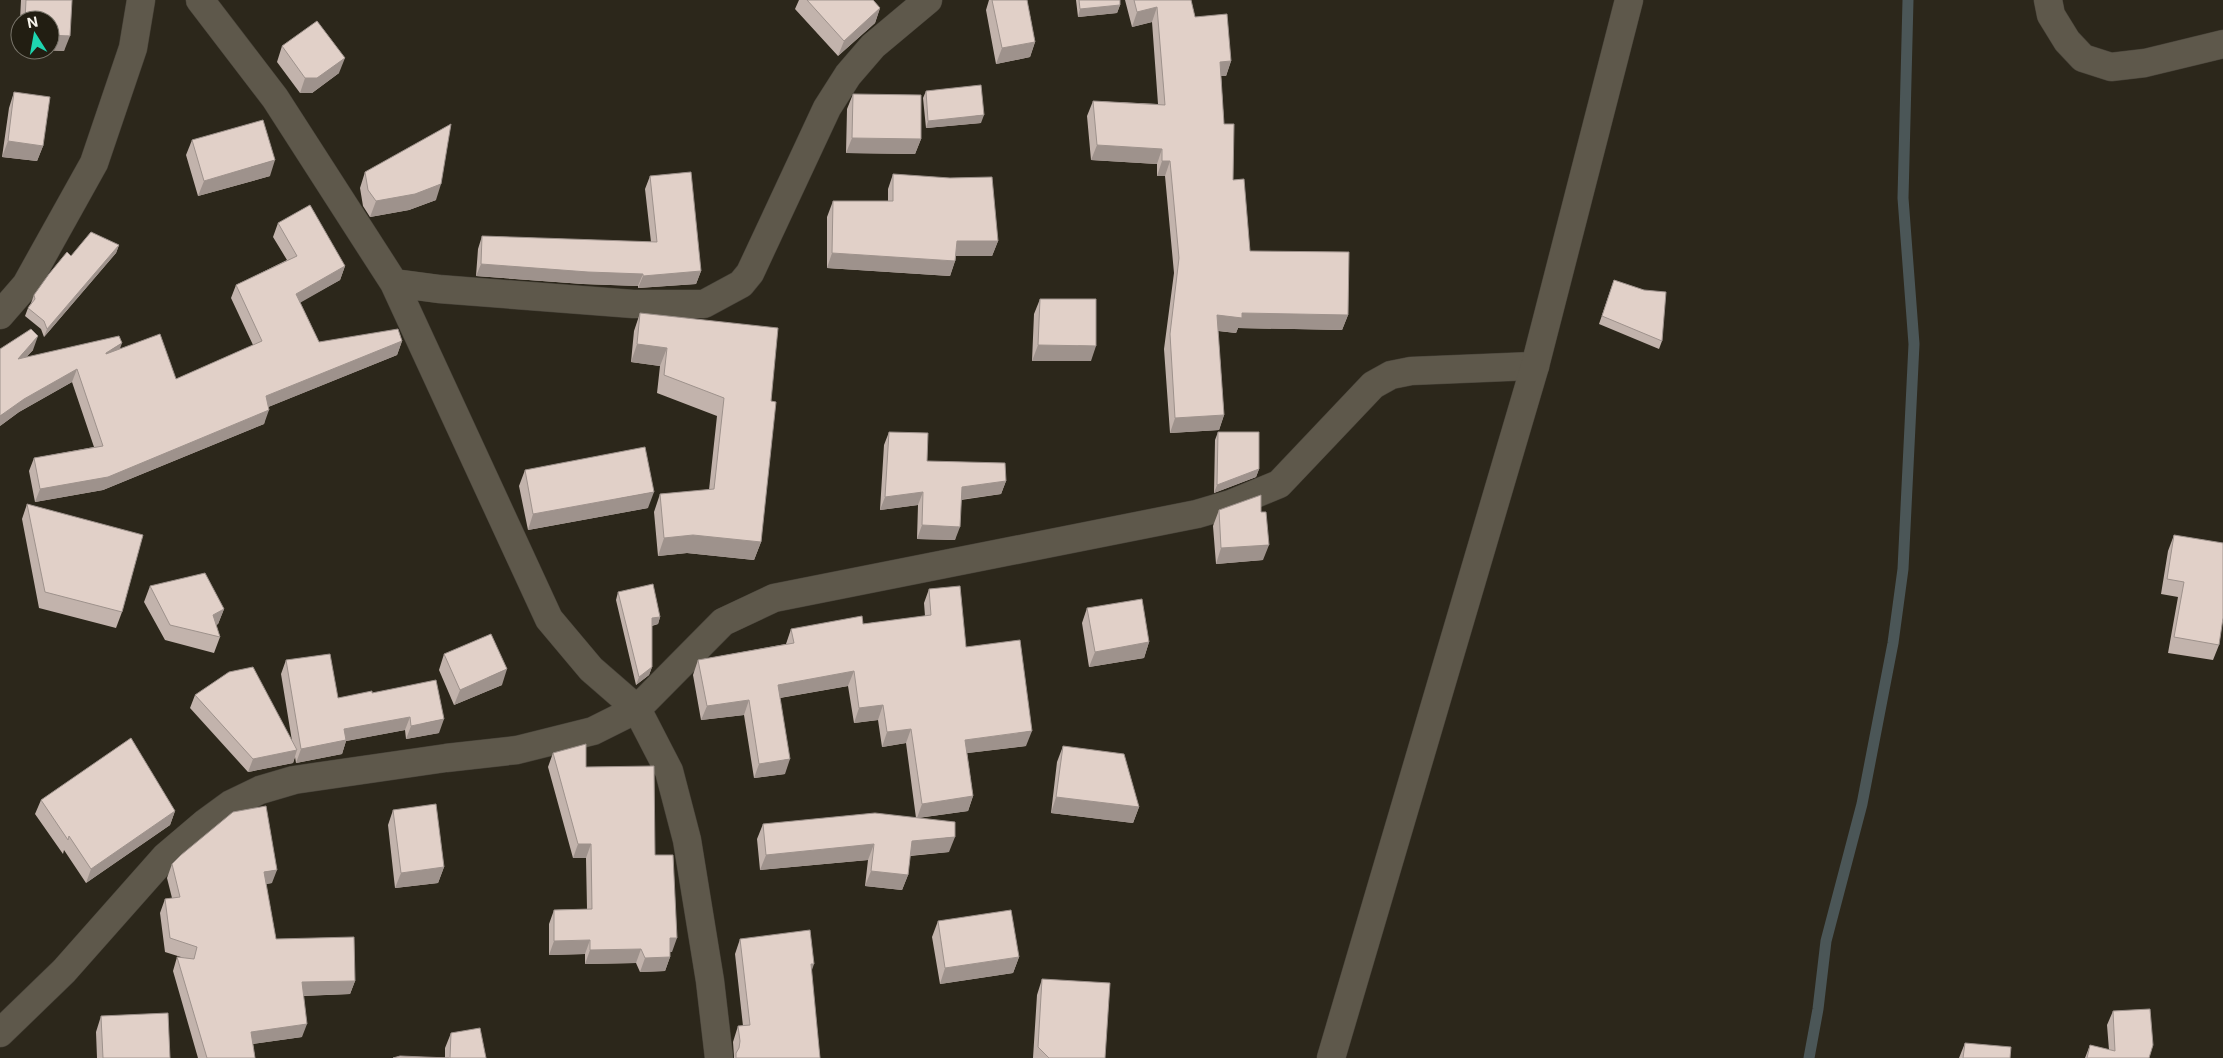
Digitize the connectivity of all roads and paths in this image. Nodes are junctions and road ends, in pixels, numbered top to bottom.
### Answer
1 (141, 0) edge
2 (200, 0) edge
3 (928, 0) edge
4 (1629, 0) edge
5 (2048, 0) edge
6 (2223, 44) edge
7 (394, 283) junction
8 (0, 315) edge
9 (1535, 366) junction
10 (637, 709) junction
11 (0, 1032) edge
12 (719, 1058) edge
13 (1331, 1058) edge

1 - 8 street
2 - 7 street
3 - 7 street
4 - 9 street
5 - 6 street
7 - 10 street
9 - 10 street
9 - 13 street
10 - 11 street
10 - 12 street

